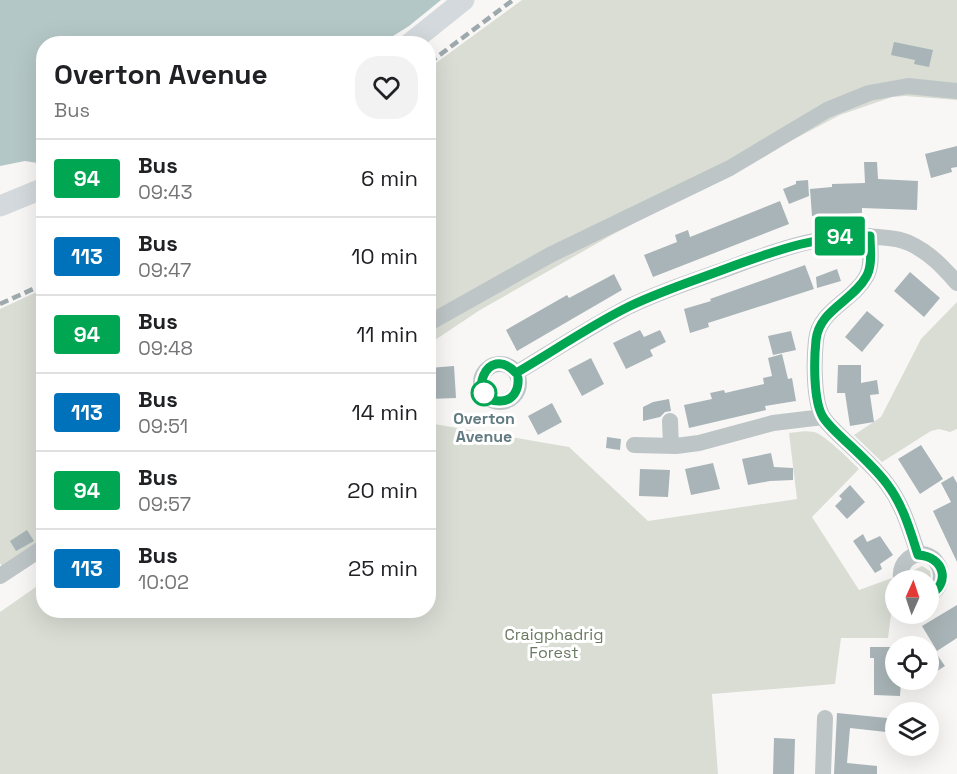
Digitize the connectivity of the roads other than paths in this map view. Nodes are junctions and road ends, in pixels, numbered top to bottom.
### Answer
1 (464, 0) edge
2 (419, 36) edge
3 (957, 91) edge
4 (36, 191) edge
5 (0, 206) edge
6 (870, 236) junction
7 (957, 283) edge
8 (436, 319) edge
9 (516, 373) dead end
10 (823, 417) junction
11 (670, 421) dead end
12 (634, 445) dead end
13 (671, 446) junction
14 (36, 552) edge
15 (918, 555) junction
16 (902, 570) edge
17 (0, 576) edge
18 (939, 587) edge
19 (825, 718) dead end
20 (823, 774) edge

1 - 2 main road
3 - 8 street
4 - 5 main road
6 - 7 street
6 - 9 street
6 - 10 street
10 - 13 street
10 - 15 street
11 - 13 street
12 - 13 street
14 - 17 street
15 - 16 street
15 - 18 street
19 - 20 street

